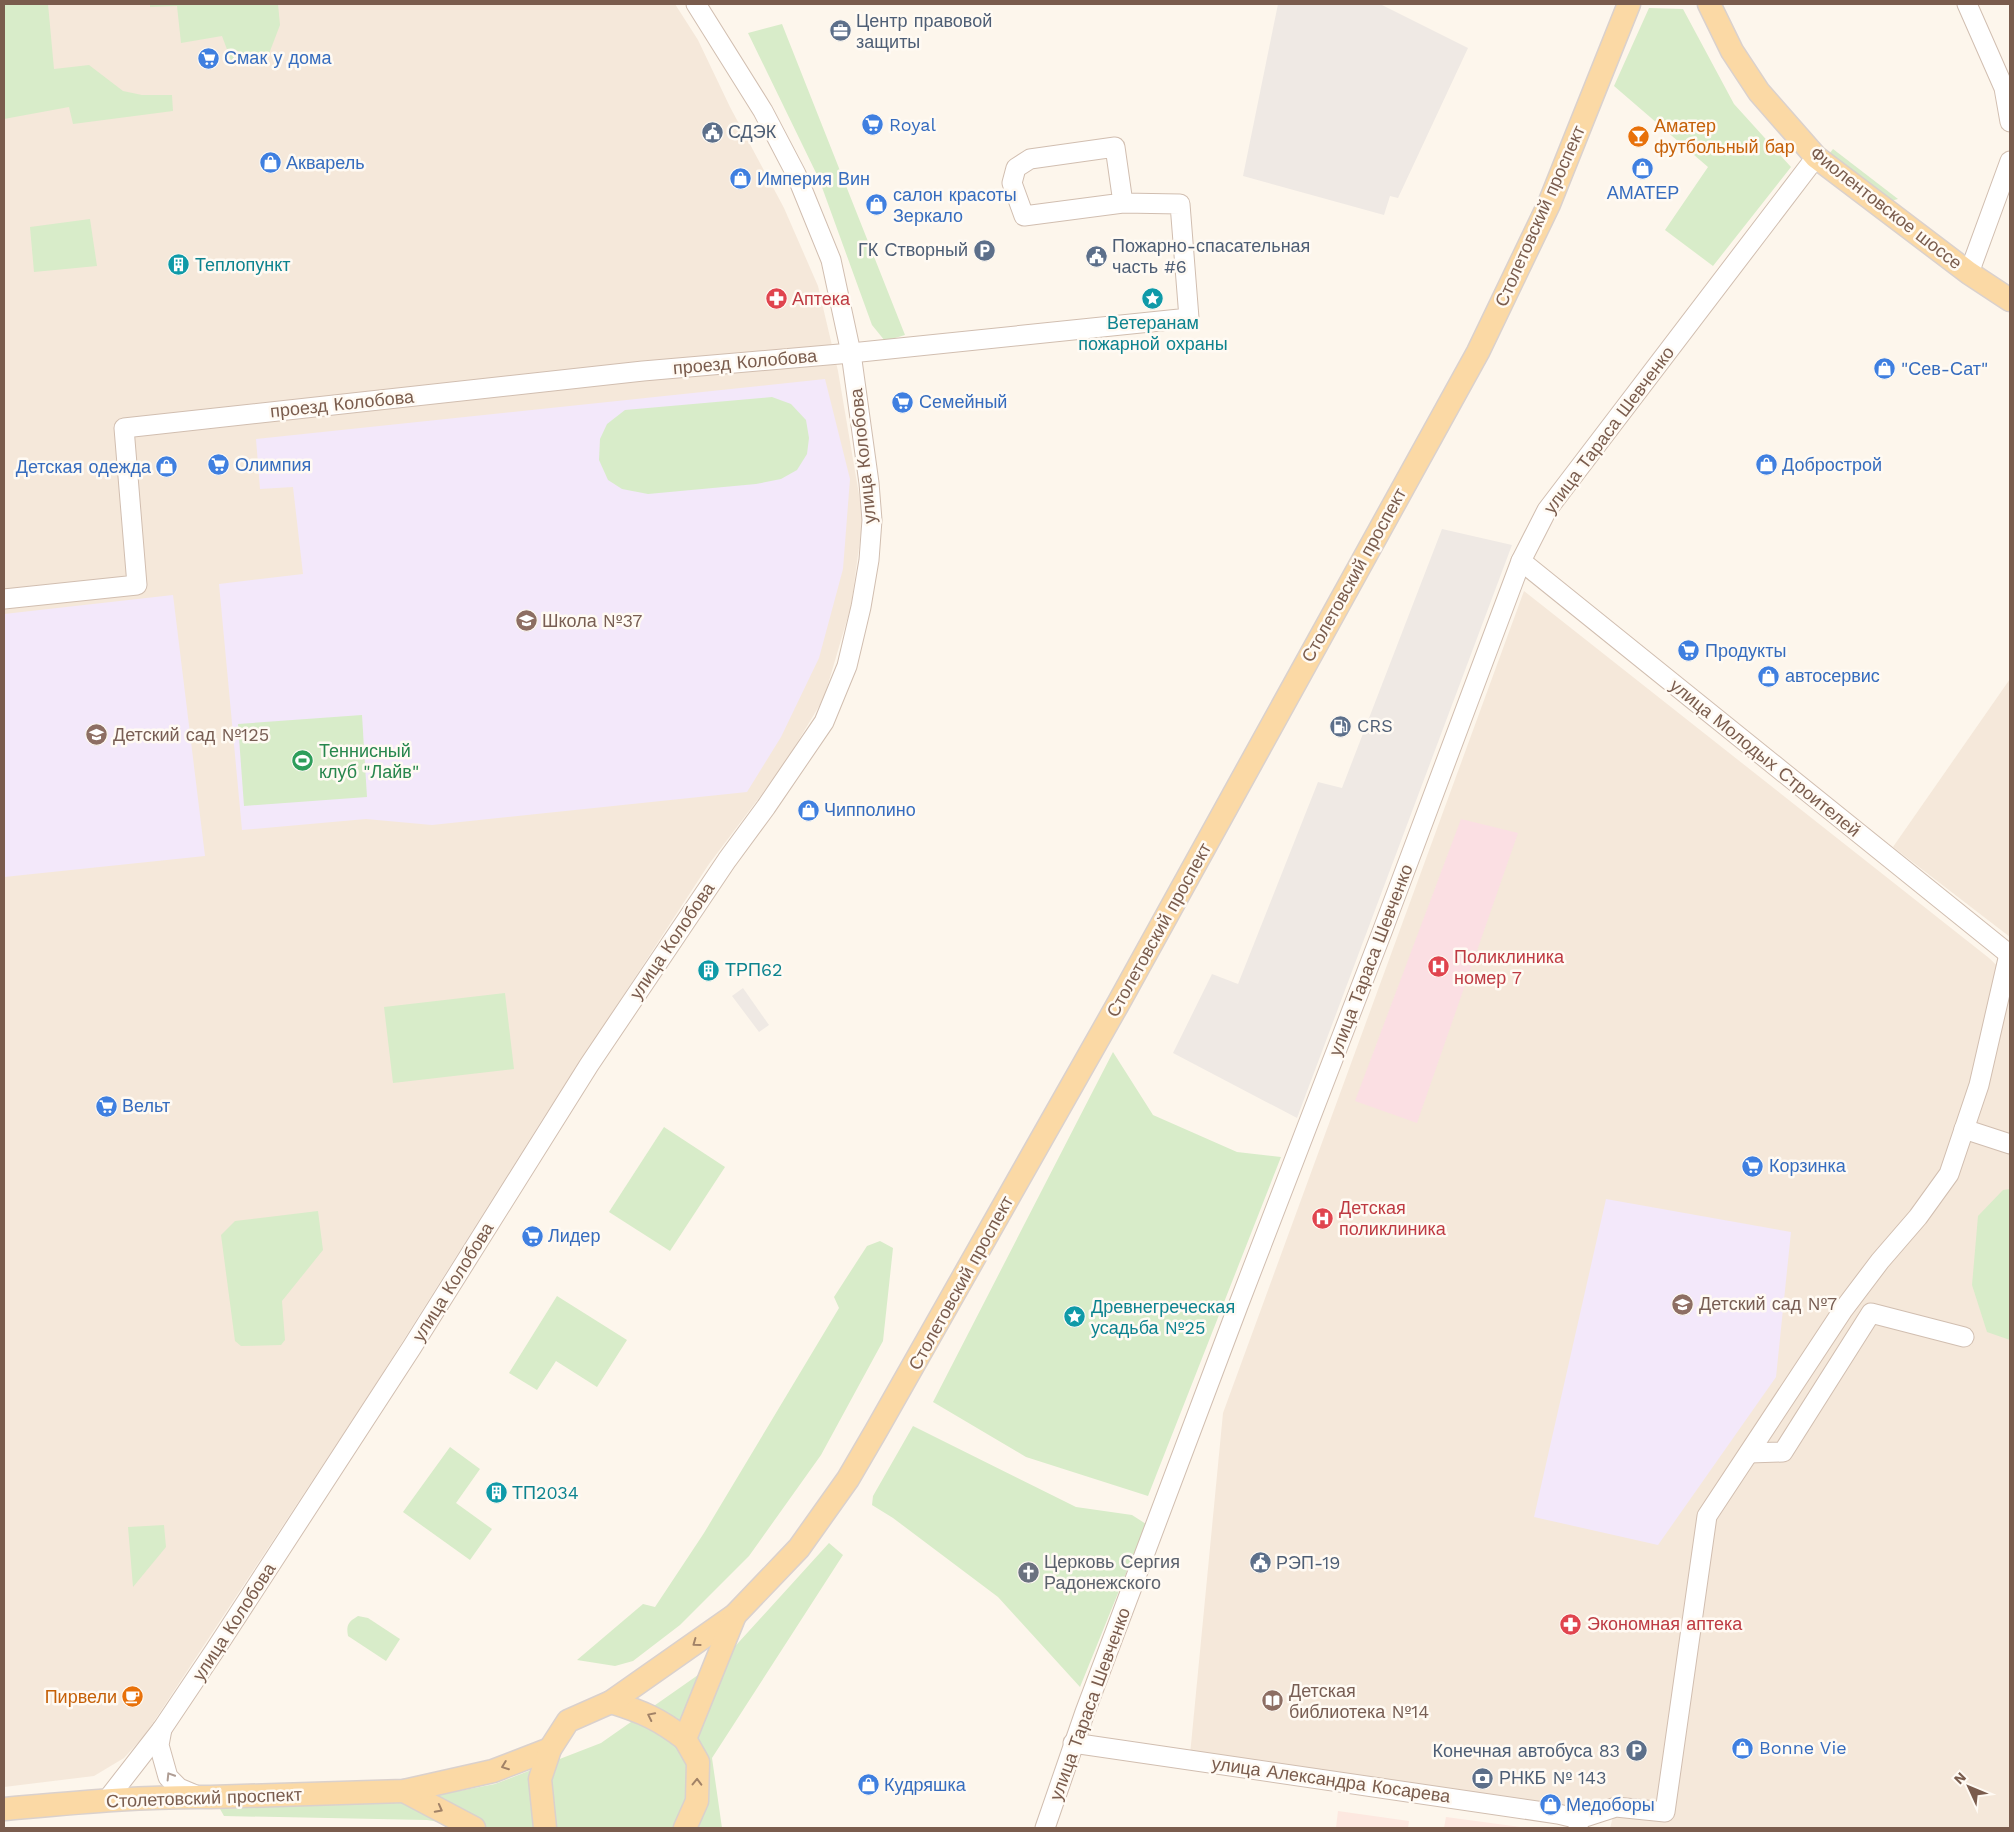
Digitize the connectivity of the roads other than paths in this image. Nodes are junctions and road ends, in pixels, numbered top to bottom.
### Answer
1 (696, 4) edge
2 (1646, 4) edge
3 (1967, 4) edge
4 (1707, 5) edge
5 (1629, 9) edge
6 (2010, 122) edge
7 (1816, 157) junction
8 (2010, 161) edge
9 (1123, 203) junction
10 (1969, 274) junction
11 (2010, 300) edge
12 (851, 353) junction
13 (1521, 561) junction
14 (4, 599) edge
15 (2010, 954) edge
16 (1964, 1130) junction
17 (2010, 1144) edge
18 (1964, 1337) dead end
19 (1749, 1453) junction
20 (735, 1615) junction
21 (611, 1702) junction
22 (162, 1729) junction
23 (685, 1739) junction
24 (1074, 1743) junction
25 (550, 1749) junction
26 (404, 1790) junction
27 (211, 1798) junction
28 (106, 1801) junction
29 (4, 1810) edge
30 (1578, 1824) edge
31 (474, 1828) edge
32 (545, 1828) edge
33 (685, 1828) edge
34 (1045, 1828) edge

1 - 12 street, улица Колобова
2 - 5 main road
3 - 6 street
4 - 7 main road, Фиолентовское шоссе
5 - 20 main road, Столетовский проспект
7 - 10 main road, Фиолентовское шоссе
7 - 13 street, улица Тараса Шевченко
8 - 10 street
9 - 9 street
9 - 12 street
10 - 11 main road, Фиолентовское шоссе
12 - 14 street, проезд Колобова
12 - 22 street, улица Колобова
13 - 15 street, улица Молодых Строителей
13 - 24 street, улица Тараса Шевченко
15 - 16 street
16 - 17 street
16 - 19 street
18 - 19 street
19 - 30 street
20 -> 21 main road, Столетовский проспект
20 - 23 main road
23 -> 21 main road
21 - 25 main road, Столетовский проспект
27 -> 22 street
22 - 28 street, улица Колобова
33 -> 23 main road
24 - 30 street, улица Александра Косарева
24 - 34 street, улица Тараса Шевченко
25 -> 26 main road, Столетовский проспект
25 - 32 main road, Столетовский проспект
26 - 27 main road, Столетовский проспект
26 -> 31 main road
27 - 28 main road, Столетовский проспект
28 - 29 main road, Столетовский проспект

